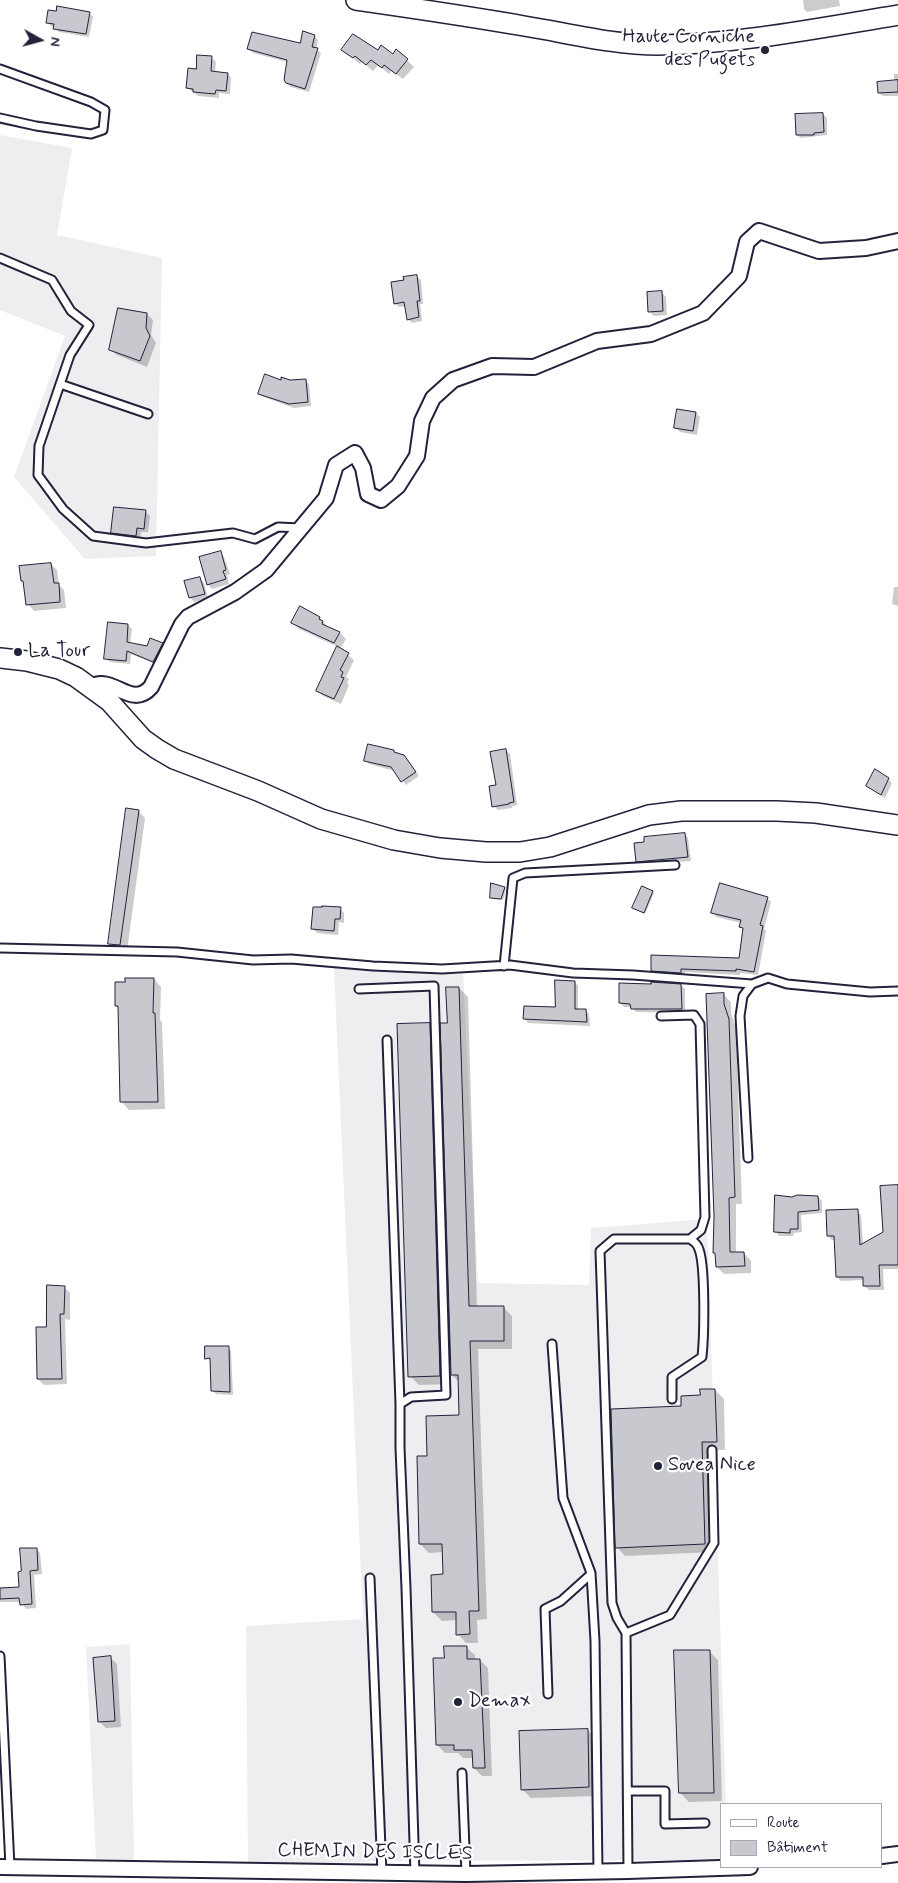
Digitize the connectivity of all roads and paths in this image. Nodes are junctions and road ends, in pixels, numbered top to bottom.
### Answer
1 (356, 0) edge
2 (898, 15) edge
3 (0, 69) edge
4 (0, 118) edge
5 (898, 241) edge
6 (0, 258) edge
7 (60, 384) junction
8 (148, 414) dead end
9 (302, 528) junction
10 (0, 658) edge
11 (91, 687) junction
12 (898, 825) edge
13 (675, 865) dead end
14 (0, 948) edge
15 (504, 966) junction
16 (752, 984) junction
17 (359, 989) dead end
18 (898, 991) edge
19 (661, 1016) dead end
20 (387, 1040) dead end
21 (748, 1158) dead end
22 (690, 1239) junction
23 (552, 1344) dead end
24 (672, 1399) dead end
25 (400, 1404) junction
26 (712, 1450) dead end
27 (591, 1574) junction
28 (370, 1578) dead end
29 (626, 1633) junction
30 (0, 1656) edge
31 (548, 1694) dead end
32 (462, 1773) dead end
33 (628, 1791) junction
34 (705, 1823) dead end
35 (898, 1854) edge
36 (883, 1856) edge
37 (5, 1867) edge
38 (720, 1868) edge
39 (628, 1871) junction
40 (598, 1872) junction
41 (382, 1874) junction
42 (415, 1874) junction
43 (466, 1874) junction

1 - 2 main road
3 - 4 lane
5 - 9 street
6 - 7 lane
7 - 8 lane
7 - 9 lane
9 - 11 street
10 - 11 main road
11 - 12 main road
13 - 15 lane
14 - 15 lane
15 - 16 lane
16 - 18 lane
16 - 21 lane
17 - 25 lane
19 - 22 lane
20 - 25 lane
22 - 24 lane
22 - 29 lane
23 - 27 lane
25 - 42 lane
26 - 29 lane
27 - 31 lane
27 - 40 lane
28 - 41 lane
29 - 33 lane
30 - 37 lane
32 - 43 lane
33 - 34 lane
33 - 39 lane
35 - 36 street
37 - 41 street, CHEMIN DES ISCLES
38 - 39 street, CHEMIN DES ISCLES
39 - 40 street, CHEMIN DES ISCLES
40 - 43 street, CHEMIN DES ISCLES
41 - 42 street, CHEMIN DES ISCLES
42 - 43 street, CHEMIN DES ISCLES

